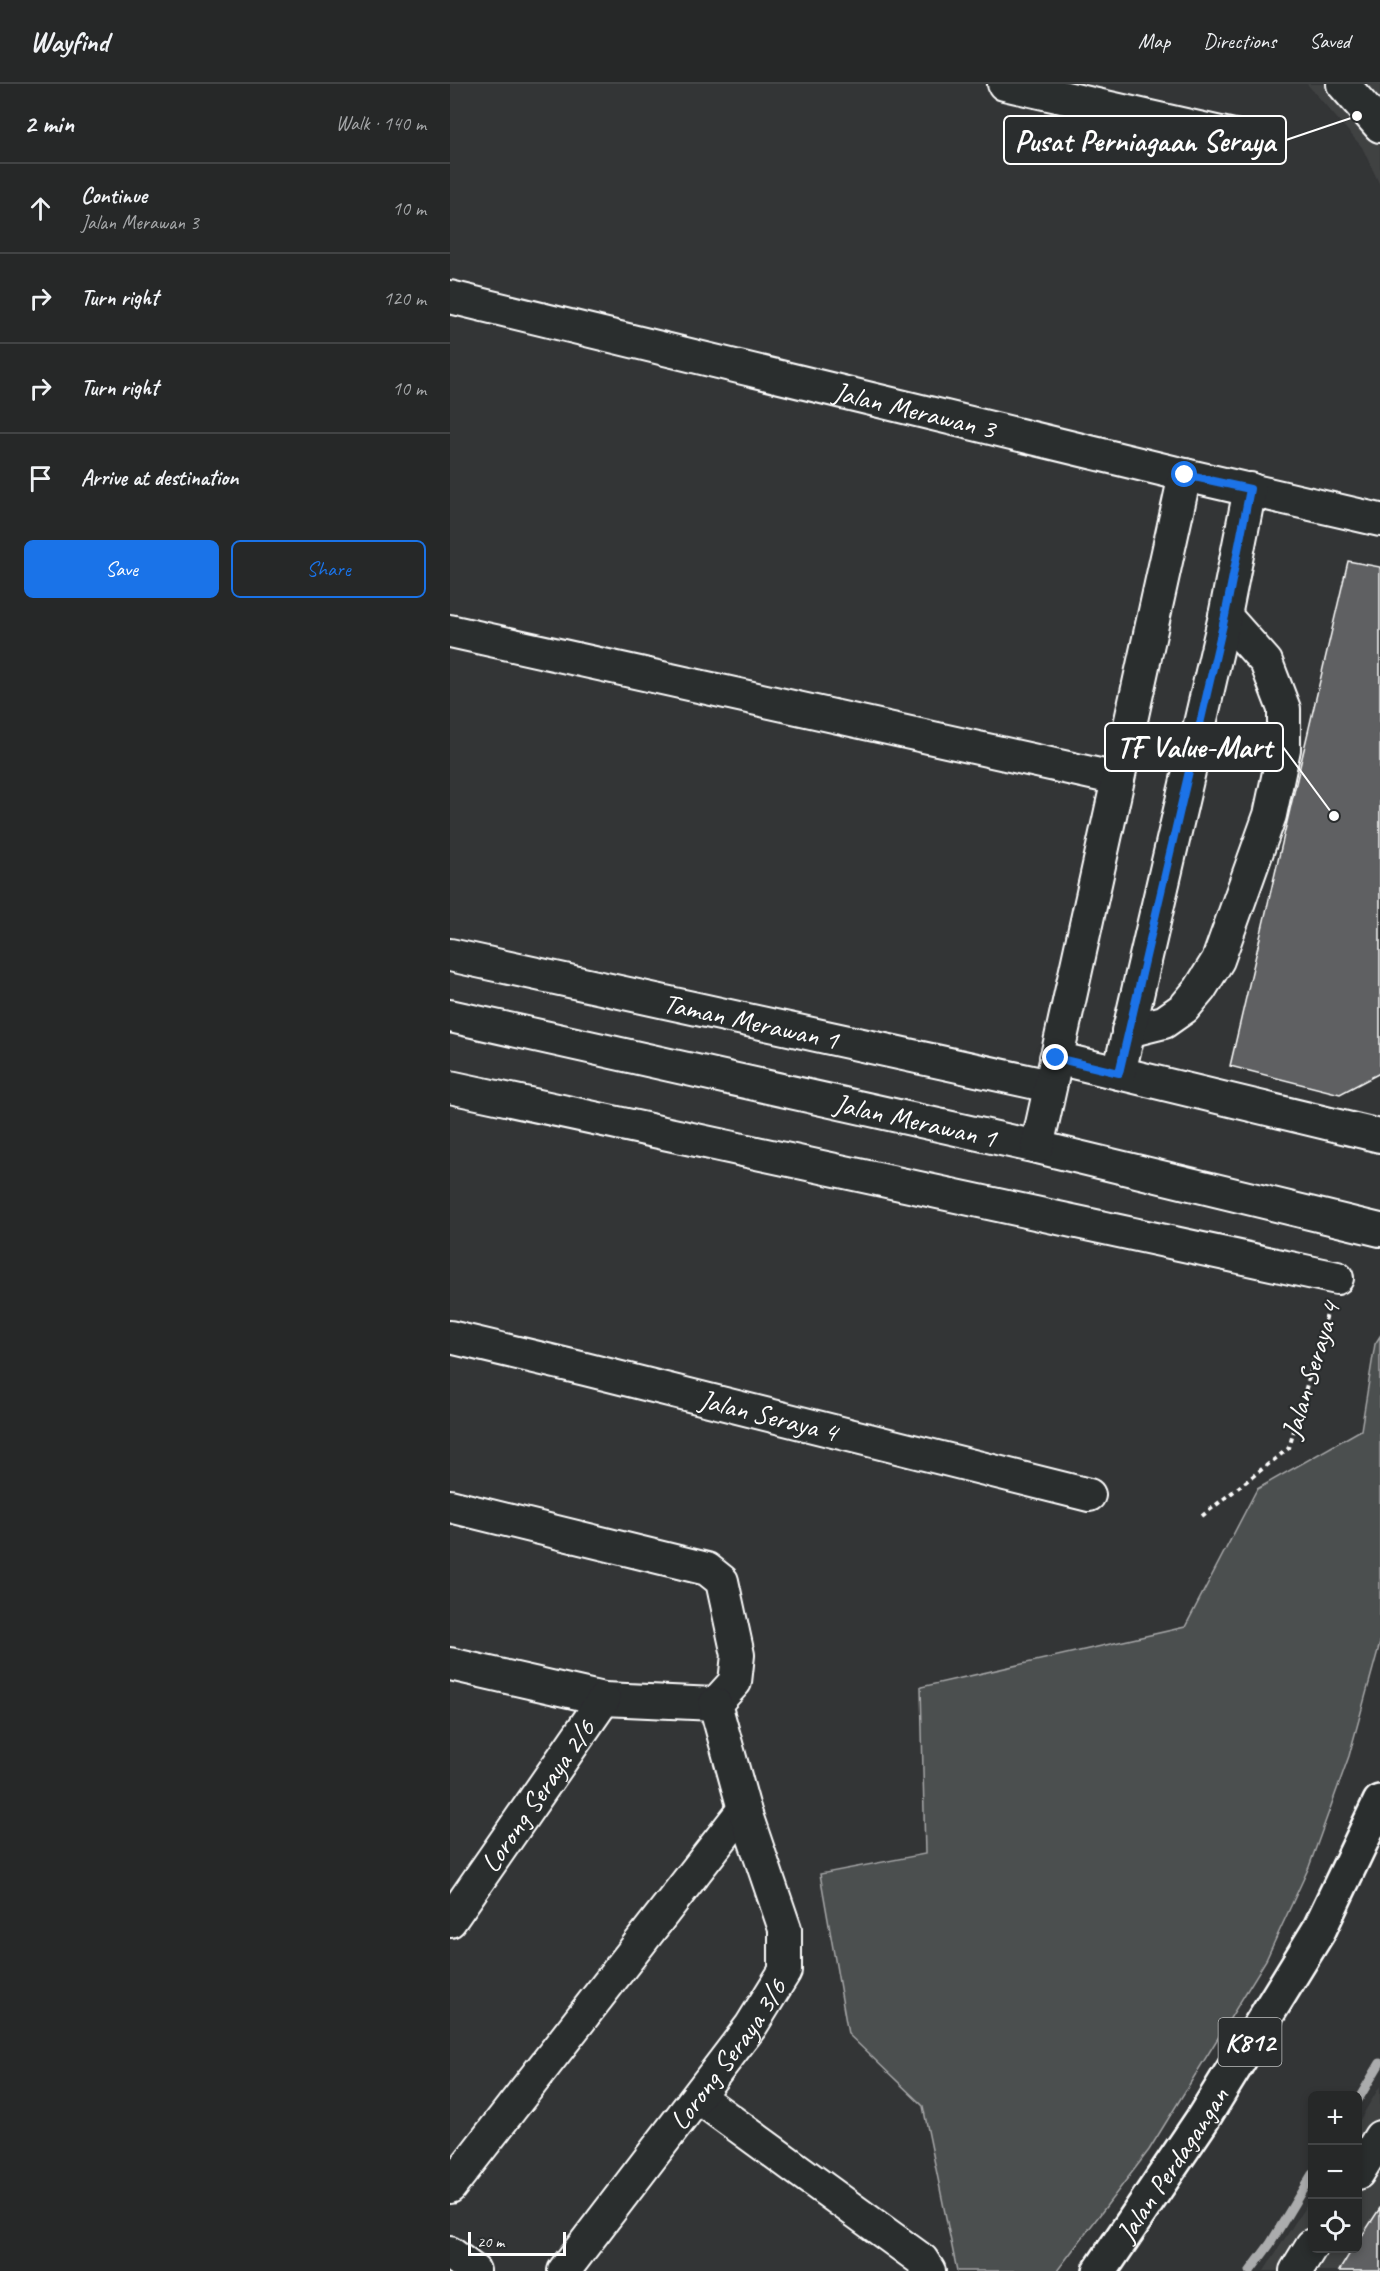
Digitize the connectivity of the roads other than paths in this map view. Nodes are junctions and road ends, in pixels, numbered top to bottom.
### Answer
1 (1004, 84) edge
2 (1342, 84) edge
3 (1380, 126) edge
4 (1252, 140) dead end
5 (450, 297) edge
6 (1185, 475) junction
7 (1250, 489) junction
8 (1380, 520) edge
9 (1225, 616) junction
10 (450, 631) edge
11 (1118, 779) junction
12 (450, 955) edge
13 (450, 1016) edge
14 (1128, 1031) junction
15 (1053, 1072) junction
16 (1119, 1073) junction
17 (450, 1087) edge
18 (1380, 1136) edge
19 (1037, 1147) junction
20 (1380, 1230) edge
21 (1337, 1278) road end
22 (450, 1337) edge
23 (1089, 1495) dead end
24 (450, 1506) edge
25 (456, 1674) edge
26 (604, 1699) junction
27 (716, 1704) junction
28 (1380, 1802) edge
29 (744, 1809) junction
30 (450, 1922) edge
31 (698, 2097) junction
32 (1380, 2137) edge
33 (1362, 2166) edge
34 (450, 2187) edge
35 (1308, 2252) edge
36 (450, 2253) edge
37 (474, 2271) edge
38 (564, 2271) edge
39 (929, 2271) edge
40 (1100, 2271) edge
41 (1296, 2271) edge

1 - 4 street
2 - 3 street
5 - 6 street, Jalan Merawan 3
6 - 7 street, Jalan Merawan 3
6 - 11 street
7 - 8 street, Jalan Merawan 3
7 - 9 street
9 - 14 street
9 - 14 street
10 - 11 street
11 - 15 street
12 - 15 street, Taman Merawan 1
13 - 19 street, Jalan Merawan 1
14 - 16 street
15 - 16 street, Taman Merawan 1
15 - 19 street
16 - 18 street, Taman Merawan 1
17 - 21 street
19 - 20 street, Jalan Merawan 1
22 - 23 street, Jalan Seraya 4
24 - 27 street
25 - 26 street
26 - 27 street
26 - 30 street, Lorong Seraya 2/6
27 - 29 street, Lorong Seraya 3/6
28 - 40 main road, Jalan Perdagangan / K812
29 - 31 street, Lorong Seraya 3/6
29 - 34 street
31 - 38 street, Lorong Seraya 3/6
31 - 39 street
32 - 33 street
35 - 41 street
36 - 37 street

